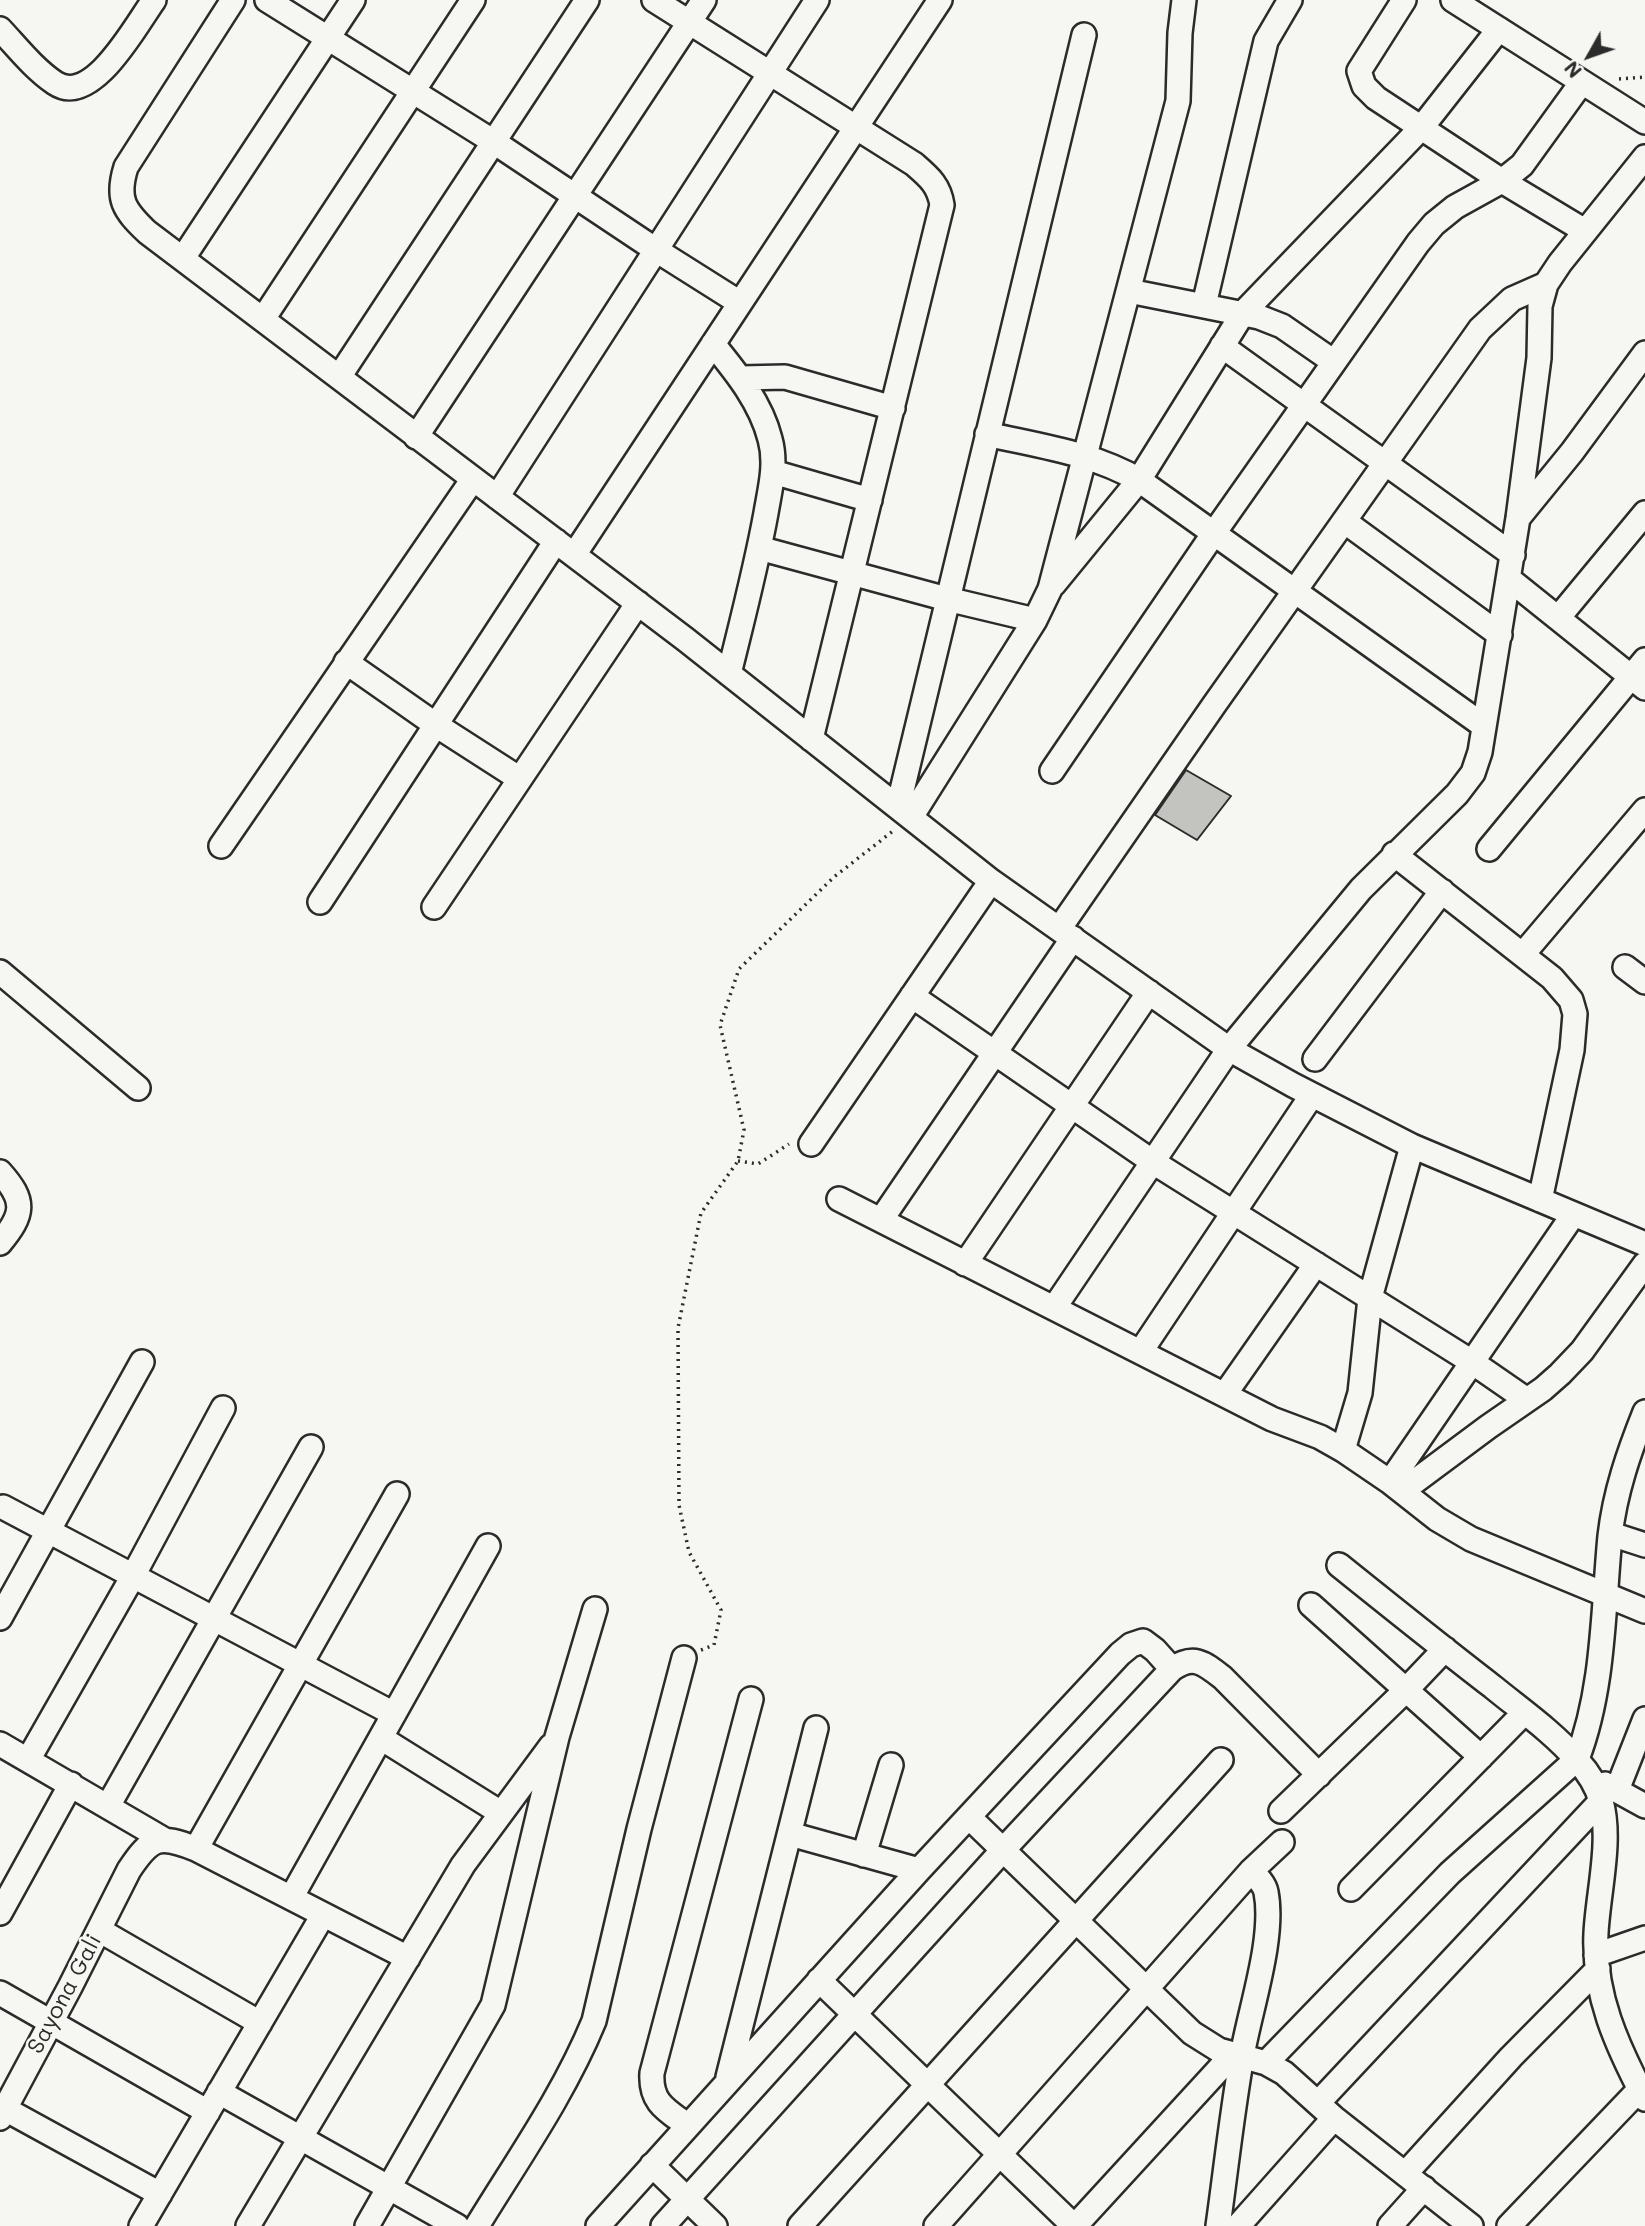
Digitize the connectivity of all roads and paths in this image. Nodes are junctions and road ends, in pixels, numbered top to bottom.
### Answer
1 (154, 0) edge
2 (233, 0) edge
3 (267, 0) edge
4 (353, 0) edge
5 (473, 0) edge
6 (587, 0) edge
7 (654, 0) edge
8 (704, 0) edge
9 (817, 0) edge
10 (940, 0) edge
11 (1184, 0) edge
12 (1290, 0) edge
13 (1404, 0) edge
14 (1453, 0) edge
15 (689, 23) junction
16 (0, 29) edge
17 (1499, 29) junction
18 (1084, 35) dead end
19 (328, 39) junction
20 (770, 74) junction
21 (1582, 82) junction
22 (412, 92) junction
23 (1645, 122) edge
24 (857, 126) junction
25 (1422, 127) junction
26 (494, 142) junction
27 (1645, 157) edge
28 (1502, 181) junction
29 (575, 195) junction
30 (1585, 231) junction
31 (656, 250) junction
32 (183, 258) junction
33 (1546, 284) junction
34 (1129, 291) junction
35 (740, 303) junction
36 (1204, 305) junction
37 (1242, 313) junction
38 (262, 319) junction
39 (713, 344) junction
40 (1222, 346) junction
41 (1645, 353) edge
42 (1334, 362) junction
43 (338, 377) junction
44 (741, 378) junction
45 (1304, 405) junction
46 (893, 408) junction
47 (987, 434) junction
48 (416, 437) junction
49 (1085, 456) junction
50 (1385, 463) junction
51 (773, 472) junction
52 (473, 479) junction
53 (1139, 480) junction
54 (497, 497) junction
55 (870, 500) junction
56 (1645, 513) edge
57 (1518, 518) junction
58 (1345, 521) junction
59 (1214, 533) junction
60 (565, 548) junction
61 (760, 548) junction
62 (1513, 555) junction
63 (852, 572) junction
64 (1509, 579) junction
65 (1050, 589) junction
66 (1295, 591) junction
67 (947, 599) junction
68 (638, 603) junction
69 (1558, 618) junction
70 (1035, 620) junction
71 (1500, 635) junction
72 (346, 662) junction
73 (729, 674) junction
74 (1640, 675) edge
75 (436, 725) junction
76 (1484, 726) junction
77 (811, 740) junction
78 (1052, 771) dead end
79 (520, 779) junction
80 (1645, 810) edge
81 (904, 812) junction
82 (221, 846) dead end
83 (1489, 849) dead end
84 (1394, 854) junction
85 (991, 881) junction
86 (1442, 891) junction
87 (320, 902) dead end
88 (434, 906) dead end
89 (1066, 934) junction
90 (1523, 954) junction
91 (1625, 967) dead end
92 (0, 972) edge
93 (1645, 982) edge
94 (1149, 992) junction
95 (912, 996) junction
96 (1229, 1049) junction
97 (995, 1052) junction
98 (1315, 1059) dead end
99 (138, 1088) dead end
100 (1312, 1095) junction
101 (1071, 1107) junction
102 (811, 1144) joint
103 (1412, 1146) junction
104 (738, 1161) junction
105 (1153, 1162) junction
106 (0, 1172) edge
107 (839, 1199) dead end
108 (1539, 1200) junction
109 (1233, 1212) junction
110 (1573, 1215) junction
111 (881, 1220) junction
112 (0, 1243) edge
113 (1645, 1244) edge
114 (965, 1264) junction
115 (1316, 1264) junction
116 (1645, 1264) edge
117 (1370, 1298) junction
118 (1054, 1308) junction
119 (1141, 1351) junction
120 (142, 1362) dead end
121 (1472, 1362) junction
122 (1224, 1394) junction
123 (1527, 1400) junction
124 (223, 1408) dead end
125 (1645, 1412) edge
126 (311, 1447) dead end
127 (1343, 1450) junction
128 (1634, 1473) edge
129 (1396, 1487) junction
130 (397, 1494) dead end
131 (3, 1507) dead end
132 (47, 1530) junction
133 (1611, 1534) junction
134 (1645, 1545) edge
135 (488, 1546) dead end
136 (1339, 1565) dead end
137 (132, 1576) junction
138 (1605, 1596) junction
139 (1311, 1605) dead end
140 (595, 1609) dead end
141 (1645, 1611) edge
142 (0, 1618) edge
143 (213, 1619) junction
144 (1445, 1649) junction
145 (684, 1658) joint
146 (301, 1665) junction
147 (1172, 1669) junction
148 (1406, 1690) junction
149 (751, 1699) dead end
150 (1524, 1713) junction
151 (394, 1714) junction
152 (1645, 1718) edge
153 (816, 1728) dead end
154 (557, 1737) junction
155 (381, 1738) junction
156 (0, 1744) edge
157 (1481, 1757) junction
158 (1577, 1759) junction
159 (28, 1760) junction
160 (1222, 1760) dead end
161 (891, 1765) dead end
162 (1319, 1775) junction
163 (71, 1784) junction
164 (1609, 1795) junction
165 (108, 1806) junction
166 (1645, 1806) edge
167 (1282, 1811) dead end
168 (502, 1813) junction
169 (969, 1817) junction
170 (790, 1834) junction
171 (163, 1839) junction
172 (1282, 1842) dead end
173 (196, 1849) junction
174 (1003, 1850) junction
175 (864, 1855) junction
176 (919, 1870) junction
177 (1251, 1871) junction
178 (1351, 1889) dead end
179 (291, 1898) junction
180 (0, 1913) edge
181 (323, 1914) junction
182 (1077, 1921) junction
183 (99, 1930) junction
184 (1645, 1938) edge
185 (408, 1958) junction
186 (1597, 1962) junction
187 (819, 1980) junction
188 (1147, 1990) junction
189 (0, 1993) edge
190 (853, 2015) junction
191 (52, 2021) junction
192 (260, 2023) junction
193 (1237, 2055) junction
194 (1266, 2063) junction
195 (728, 2080) junction
196 (928, 2086) junction
197 (1642, 2094) edge
198 (214, 2102) junction
199 (1326, 2110) junction
200 (3, 2113) edge
201 (687, 2125) junction
202 (301, 2137) junction
203 (1000, 2157) junction
204 (652, 2165) junction
205 (1405, 2174) junction
206 (391, 2187) junction
207 (1424, 2188) junction
208 (160, 2194) junction
209 (687, 2199) junction
210 (141, 2226) edge
211 (248, 2226) edge
212 (367, 2226) edge
213 (457, 2226) edge
214 (477, 2226) edge
215 (598, 2226) edge
216 (663, 2226) edge
217 (715, 2226) edge
218 (800, 2226) edge
219 (936, 2226) edge
220 (1074, 2226) edge
221 (1217, 2226) edge
222 (1238, 2226) edge
223 (1390, 2226) edge
224 (1471, 2226) edge
225 (1509, 2226) edge

1 - 16 street
2 - 32 street
3 - 19 street
4 - 19 street
5 - 22 street
6 - 26 street
7 - 15 street
8 - 15 street
9 - 20 street
10 - 24 street
11 - 34 street
12 - 36 street
13 - 25 street
14 - 17 street
15 - 20 street
15 - 29 street
17 - 21 street
17 - 25 street
18 - 47 street
19 - 22 street
19 - 32 street
20 - 24 street
20 - 31 street
21 - 23 street
21 - 28 street
22 - 26 street
22 - 38 street
24 - 35 street
24 - 46 street
25 - 28 street
25 - 37 street
26 - 29 street
26 - 43 street
27 - 30 street
28 - 30 street
28 - 42 street
29 - 31 street
29 - 48 street
30 - 33 street
31 - 35 street
31 - 54 street
32 - 38 street
33 - 50 street
33 - 57 street
34 - 36 street
34 - 49 street
35 - 39 street
36 - 37 street
37 - 40 street
37 - 42 street
38 - 43 street
39 - 44 street
39 - 60 street
40 - 45 street
40 - 53 street
41 - 57 street
42 - 45 street
43 - 48 street
44 - 46 street
44 - 51 street
45 - 50 street
45 - 59 street
46 - 55 street
47 - 49 street
47 - 67 street
48 - 52 street
49 - 53 street
49 - 65 street
50 - 58 street
50 - 62 street
51 - 55 street
51 - 61 street
52 - 54 street
52 - 72 street
53 - 59 street
53 - 65 street
54 - 60 street
55 - 63 street
56 - 69 street
57 - 62 street
58 - 66 street
58 - 71 street
59 - 66 street
59 - 78 street
60 - 68 street
60 - 75 street
61 - 63 street
61 - 73 street
62 - 64 street
63 - 67 street
63 - 77 street
64 - 69 street
64 - 71 street
65 - 70 street
66 - 76 street
66 - 89 street
67 - 70 street
67 - 81 street
68 - 73 street
68 - 79 street
69 - 74 street
70 - 81 street
71 - 76 street
72 - 75 street
72 - 82 street
73 - 77 street
74 - 83 street
75 - 79 street
75 - 87 street
76 - 84 street
77 - 81 street
79 - 88 street
80 - 90 street
81 - 85 street
81 - 104 path
84 - 86 street
84 - 96 street
85 - 89 street
85 - 95 street
86 - 90 street
86 - 98 street
89 - 94 street
89 - 97 street
90 - 108 street
91 - 93 street
92 - 99 street
94 - 96 street
94 - 101 street
95 - 97 street
95 - 102 street
96 - 100 street
96 - 105 street
97 - 101 street
97 - 111 street
100 - 103 street
100 - 109 street
101 - 105 street
101 - 114 street
102 - 104 path
103 - 108 street
103 - 117 street
104 - 145 path
105 - 109 street
105 - 118 street
106 - 112 street
107 - 111 street
108 - 110 street
109 - 115 street
109 - 119 street
110 - 113 street
110 - 121 street
111 - 114 street
114 - 118 street
115 - 117 street
115 - 122 street
116 - 123 street
117 - 121 street
117 - 127 street
118 - 119 street
119 - 122 street
120 - 132 street
121 - 123 street
121 - 129 street
122 - 127 street
123 - 129 street
124 - 137 street
125 - 128 street
126 - 143 street
127 - 129 street
128 - 133 street
129 - 138 street
130 - 146 street
131 - 132 street
132 - 137 street
132 - 142 street
133 - 134 street
133 - 138 street
135 - 151 street
136 - 144 street
137 - 143 street
137 - 159 street
138 - 141 street
138 - 158 street
139 - 148 street
140 - 154 street
143 - 146 street
143 - 165 street
144 - 148 street
144 - 150 street
145 - 214 street
146 - 151 street
146 - 173 street
147 - 162 street
147 - 169 street
147 - 174 street
148 - 157 street
148 - 162 street
149 - 201 street
150 - 157 street
150 - 158 street
151 - 155 street
152 - 164 street
153 - 170 street
154 - 168 street
154 - 206 street
155 - 168 street
155 - 179 street
156 - 159 street
157 - 178 street
158 - 164 street
158 - 194 street
159 - 163 street
160 - 182 street
161 - 175 street
162 - 167 street
163 - 165 street
163 - 180 street
164 - 166 street
164 - 186 street
164 - 199 street
165 - 171 street
168 - 185 street
169 - 174 street
169 - 176 street
170 - 175 street
170 - 195 street
171 - 173 street
171 - 183 street, Sayona Gali
172 - 177 street
173 - 179 street
174 - 182 street
174 - 190 street
175 - 176 street
176 - 187 street
177 - 188 street
177 - 193 street
179 - 181 street
181 - 185 street
181 - 192 street
182 - 188 street
182 - 196 street
183 - 191 street, Sayona Gali
183 - 192 street
184 - 186 street
185 - 202 street
186 - 197 street
186 - 205 street
187 - 190 street
187 - 195 street
188 - 193 street
188 - 203 street
189 - 191 street
190 - 196 street
190 - 209 street
191 - 198 street
191 - 200 street, Sayona Gali
192 - 198 street
193 - 194 street
193 - 220 street
193 - 221 street
194 - 199 street
195 - 201 street
196 - 203 street
196 - 218 street
197 - 225 street
198 - 202 street
198 - 208 street
199 - 205 street
199 - 222 street
200 - 208 street
201 - 204 street
202 - 206 street
202 - 211 street
203 - 219 street
203 - 220 street
204 - 209 street
204 - 215 street
205 - 207 street
206 - 212 street
206 - 213 street
207 - 223 street
207 - 224 street
208 - 210 street
209 - 216 street
209 - 217 street

